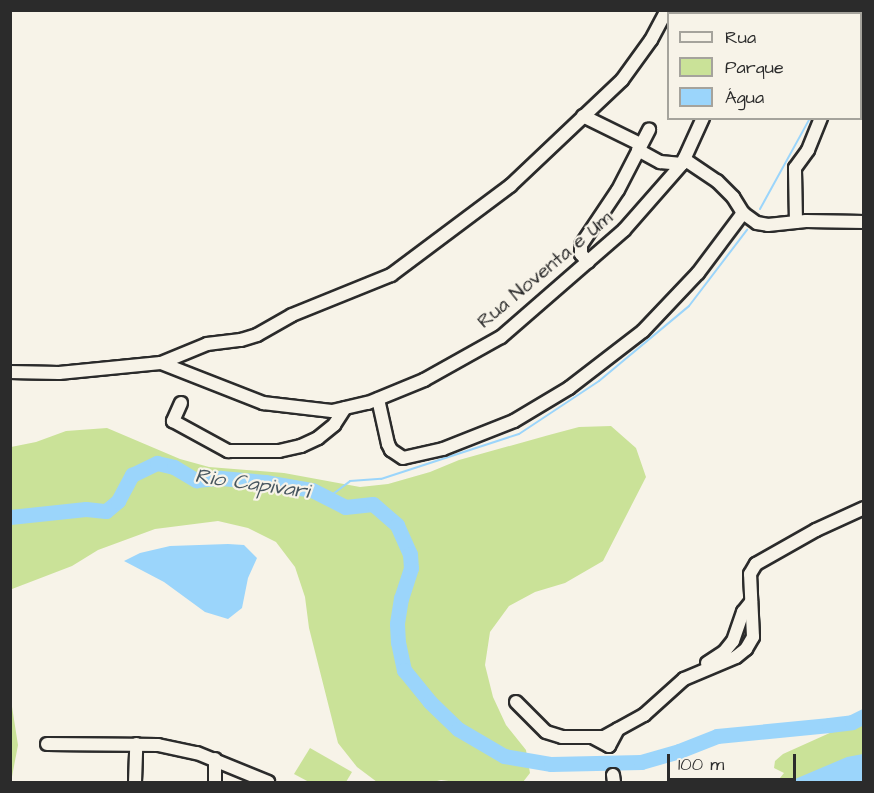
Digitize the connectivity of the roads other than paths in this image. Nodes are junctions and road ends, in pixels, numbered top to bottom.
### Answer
1 (667, 10) edge
2 (583, 116) junction
3 (702, 120) edge
4 (820, 120) edge
5 (649, 130) dead end
6 (639, 147) junction
7 (683, 162) junction
8 (743, 213) junction
9 (796, 222) junction
10 (864, 222) edge
11 (588, 262) junction
12 (161, 363) junction
13 (10, 372) edge
14 (378, 399) junction
15 (181, 403) dead end
16 (345, 408) junction
17 (864, 508) edge
18 (750, 602) junction
19 (697, 672) junction
20 (516, 702) dead end
21 (47, 744) dead end
22 (136, 744) junction
23 (215, 759) junction
24 (135, 783) edge
25 (215, 783) edge
26 (267, 783) edge

1 - 2 street
2 - 6 street
2 - 12 street
3 - 7 street, Rua Noventa e Um
4 - 9 street
5 - 6 street
6 - 7 street
6 - 11 street
7 - 8 street
7 - 11 street, Rua Noventa e Um
8 - 9 street
8 - 14 street
9 - 10 street
11 - 14 street, Rua Noventa e Um
12 - 13 street
12 - 16 street, Rua Noventa e Um
14 - 16 street, Rua Noventa e Um
15 - 16 street
17 - 18 street
18 - 19 street
18 - 19 street
19 - 20 street
21 - 22 street
22 - 23 street
22 - 24 street
23 - 25 street
23 - 26 street

